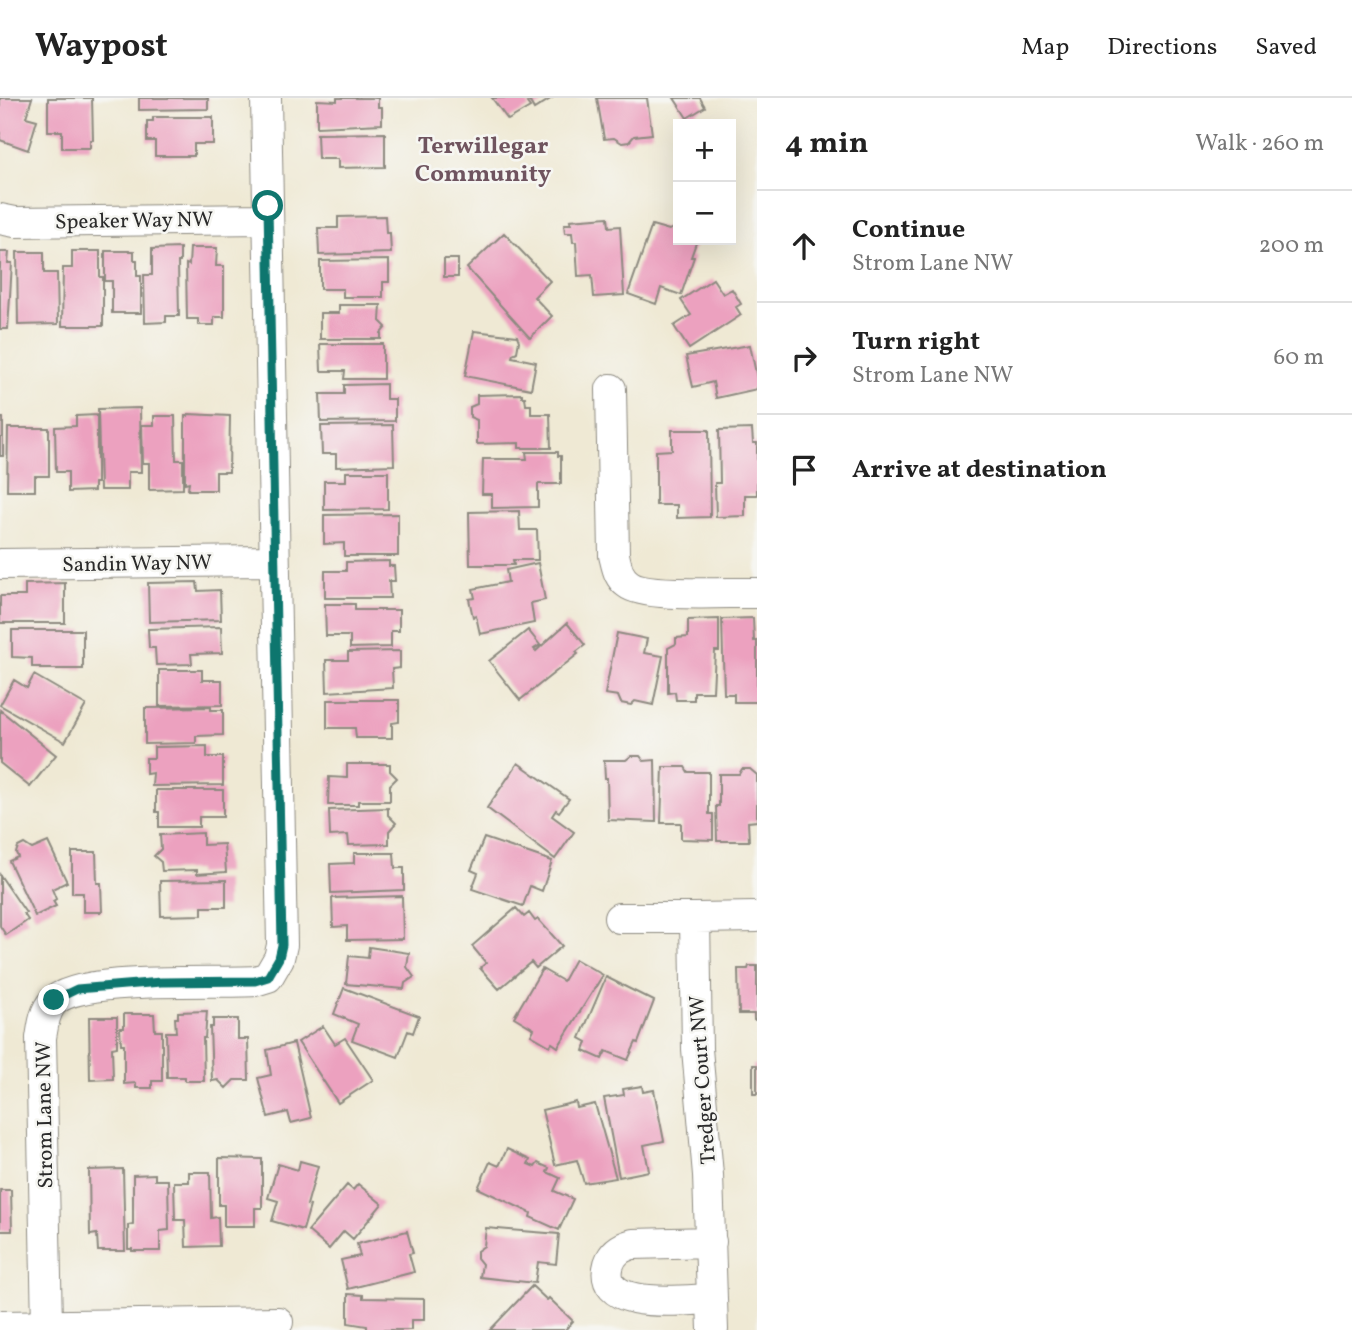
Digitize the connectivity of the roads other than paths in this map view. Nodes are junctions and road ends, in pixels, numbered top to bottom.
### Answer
1 (266, 98) edge
2 (0, 219) edge
3 (268, 219) junction
4 (611, 389) dead end
5 (274, 561) junction
6 (0, 564) edge
7 (757, 593) edge
8 (757, 917) edge
9 (619, 918) dead end
10 (695, 918) junction
11 (711, 1242) junction
12 (712, 1299) junction
13 (278, 1322) dead end
14 (47, 1325) junction
15 (0, 1326) edge
16 (713, 1330) edge

1 - 3 street, Strom Lane NW
2 - 3 street, Speaker Way NW
3 - 5 street, Strom Lane NW
4 - 7 street
5 - 6 street, Sandin Way NW
5 - 14 street, Strom Lane NW
8 - 10 street
9 - 10 street
10 - 11 street, Tredger Court NW
11 - 12 street, Tredger Court NW
11 - 12 street
12 - 16 street, Tredger Court NW
13 - 14 street
14 - 15 street

